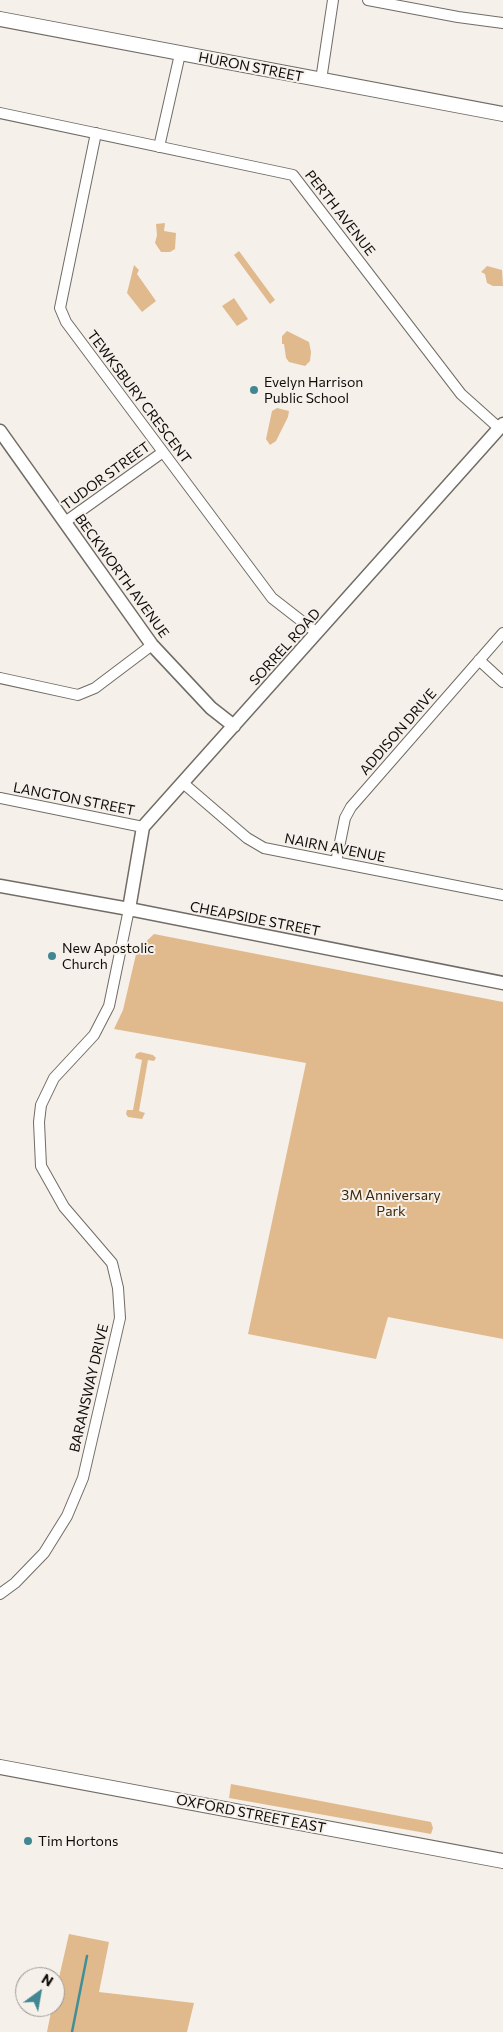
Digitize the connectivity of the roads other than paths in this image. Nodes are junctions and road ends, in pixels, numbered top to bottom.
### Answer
1 (333, 0) edge
2 (368, 0) edge
3 (0, 19) edge
4 (503, 23) edge
5 (180, 54) junction
6 (321, 80) junction
7 (0, 113) edge
8 (503, 114) edge
9 (96, 133) junction
10 (159, 147) junction
11 (501, 426) edge
12 (0, 432) edge
13 (163, 452) junction
14 (65, 522) junction
15 (503, 633) edge
16 (317, 634) junction
17 (152, 645) junction
18 (479, 660) junction
19 (0, 678) edge
20 (503, 682) edge
21 (234, 726) junction
22 (184, 783) junction
23 (0, 798) edge
24 (143, 827) junction
25 (336, 862) junction
26 (0, 886) edge
27 (503, 895) edge
28 (129, 909) junction
29 (503, 983) edge
30 (0, 1594) edge
31 (0, 1767) edge
32 (503, 1861) edge

1 - 6 street
2 - 4 street
3 - 5 main road, HURON STREET
5 - 6 main road, HURON STREET
5 - 10 street
6 - 8 main road, HURON STREET
7 - 9 street, PERTH AVENUE
9 - 10 street, PERTH AVENUE
9 - 13 street, TEWKSBURY CRESCENT
10 - 11 street, PERTH AVENUE
11 - 16 street, SORREL ROAD
12 - 14 street, BECKWORTH AVENUE
13 - 14 street, TUDOR STREET
13 - 16 street, TEWKSBURY CRESCENT
14 - 17 street, BECKWORTH AVENUE
15 - 18 street, ADDISON DRIVE
16 - 21 street, SORREL ROAD
17 - 19 street
17 - 21 street, BECKWORTH AVENUE
18 - 20 street
18 - 25 street, ADDISON DRIVE
21 - 22 street, SORREL ROAD
22 - 24 street, SORREL ROAD
22 - 25 street, NAIRN AVENUE
23 - 24 street, LANGTON STREET
24 - 28 street
25 - 27 street, NAIRN AVENUE
26 - 28 street, CHEAPSIDE STREET
28 - 29 street, CHEAPSIDE STREET
28 - 30 street, BARANSWAY DRIVE
31 - 32 main road, OXFORD STREET EAST

